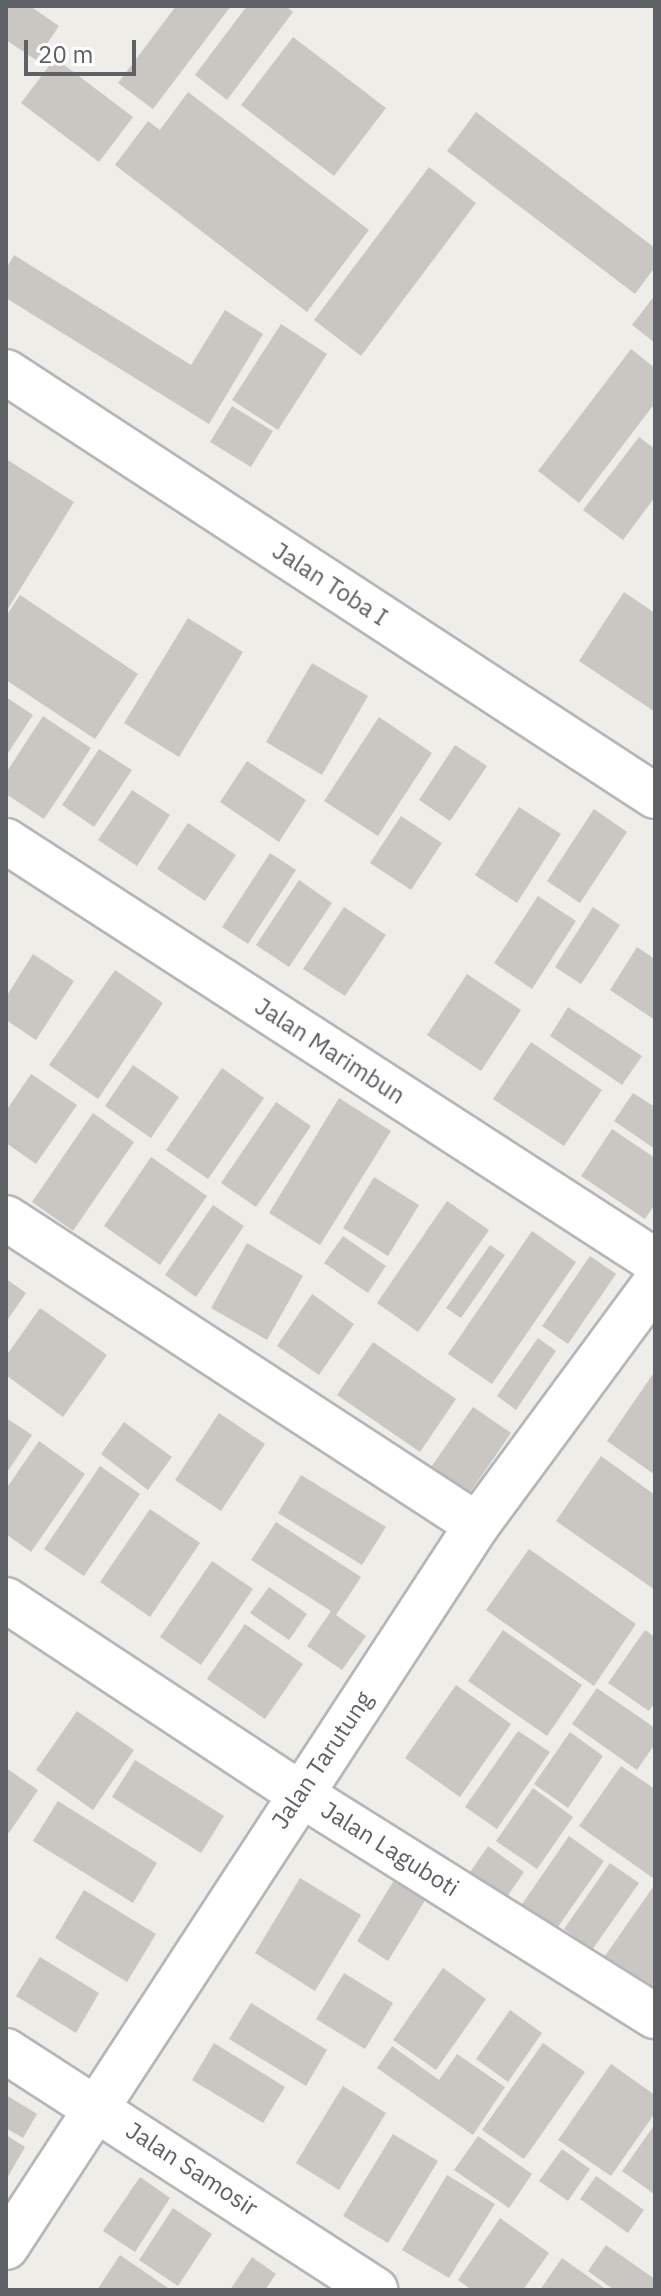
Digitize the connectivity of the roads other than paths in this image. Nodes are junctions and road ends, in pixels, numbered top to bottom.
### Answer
1 (6, 372) edge
2 (655, 796) edge
3 (6, 841) edge
4 (6, 1218) edge
5 (655, 1261) edge
6 (655, 1284) edge
7 (477, 1525) junction
8 (6, 1600) edge
9 (299, 1793) junction
10 (655, 2016) edge
11 (6, 2051) edge
12 (94, 2105) junction
13 (13, 2219) edge
14 (376, 2290) edge

1 - 2 street, Jalan Toba I
3 - 5 street, Jalan Marimbun
4 - 7 street
6 - 7 street, Jalan Tarutung
7 - 9 street, Jalan Tarutung
8 - 9 street, Jalan Laguboti
9 - 10 street, Jalan Laguboti
9 - 12 street, Jalan Tarutung
11 - 12 street, Jalan Samosir
12 - 13 street, Jalan Tarutung
12 - 14 street, Jalan Samosir

